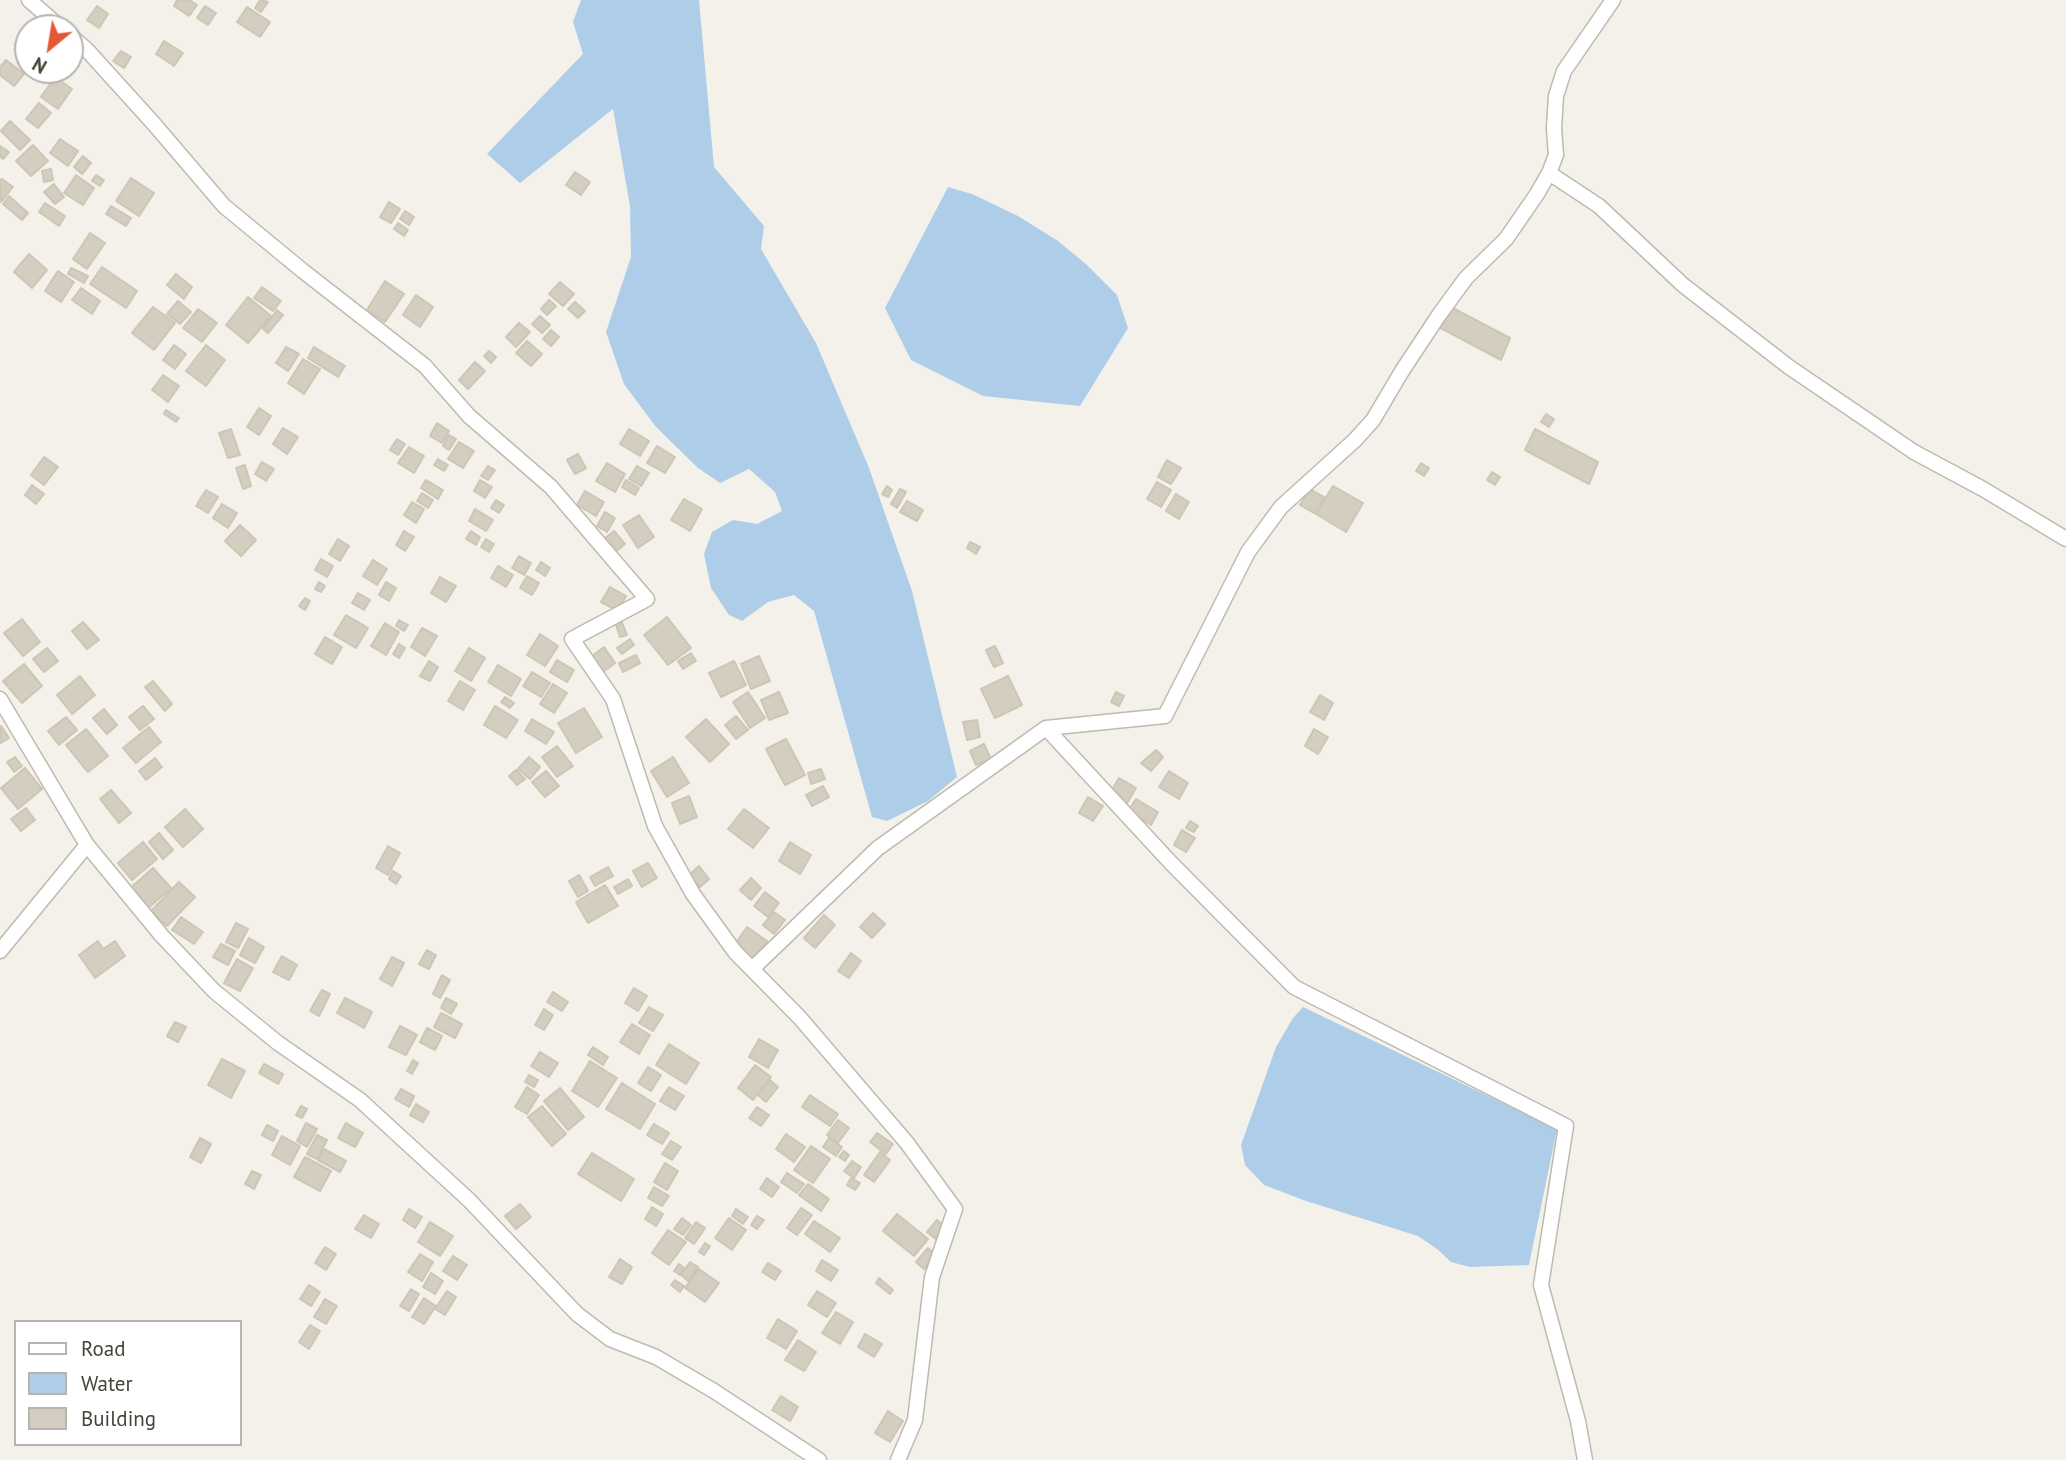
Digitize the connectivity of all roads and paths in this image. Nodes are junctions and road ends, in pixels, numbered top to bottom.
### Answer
1 (29, 0) edge
2 (1613, 0) edge
3 (45, 14) edge
4 (84, 48) edge
5 (1549, 173) junction
6 (2066, 539) edge
7 (0, 699) edge
8 (1046, 727) junction
9 (86, 845) junction
10 (0, 951) edge
11 (752, 969) junction
12 (819, 1460) edge
13 (898, 1460) edge
14 (1585, 1460) edge

1 - 3 street
2 - 5 street
4 - 11 street
5 - 6 street
5 - 8 street
7 - 9 street
8 - 11 street
8 - 14 street
9 - 10 street
9 - 12 street
11 - 13 street

